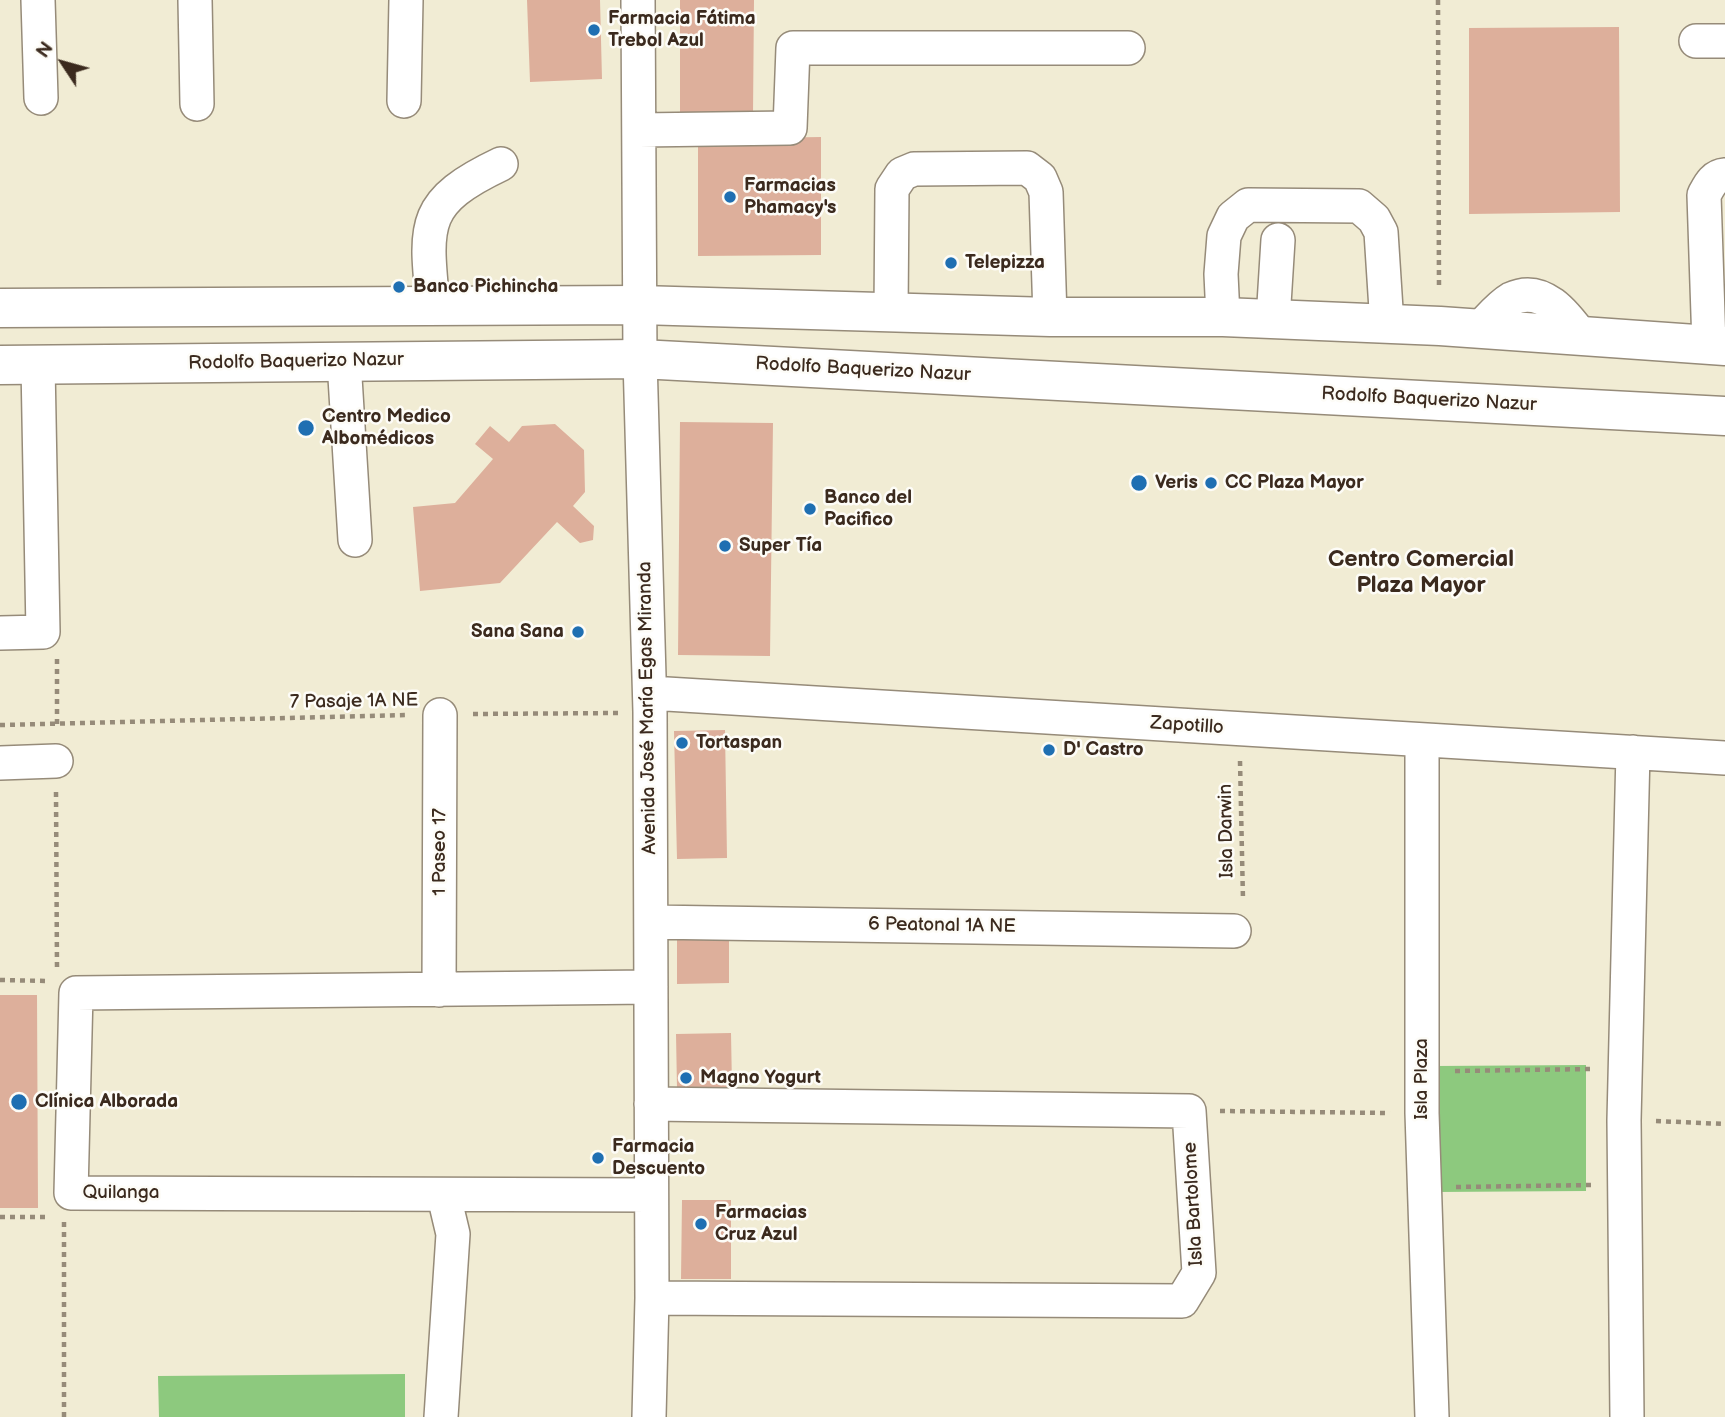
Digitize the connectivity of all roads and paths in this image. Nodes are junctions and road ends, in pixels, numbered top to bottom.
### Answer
1 (38, 0) edge
2 (195, 0) edge
3 (406, 0) edge
4 (638, 0) edge
5 (1438, 0) edge
6 (1128, 48) dead end
7 (41, 99) dead end
8 (404, 101) dead end
9 (198, 104) dead end
10 (639, 130) junction
11 (501, 164) dead end
12 (1725, 175) edge
13 (1278, 240) dead end
14 (433, 305) junction
15 (640, 305) junction
16 (0, 308) edge
17 (891, 312) junction
18 (1050, 317) junction
19 (1223, 317) junction
20 (1273, 320) junction
21 (1387, 325) junction
22 (1440, 326) junction
23 (1717, 345) edge
24 (640, 359) junction
25 (344, 361) junction
26 (0, 365) edge
27 (38, 365) junction
28 (1725, 416) edge
29 (355, 540) dead end
30 (0, 633) edge
31 (57, 655) dead end
32 (650, 703) junction
33 (440, 715) junction
34 (0, 724) edge
35 (58, 724) junction
36 (1240, 730) junction
37 (1422, 740) junction
38 (1633, 752) junction
39 (1725, 758) edge
40 (56, 761) junction
41 (0, 763) edge
42 (650, 922) junction
43 (1234, 931) joint
44 (0, 980) edge
45 (67, 987) junction
46 (651, 987) junction
47 (439, 990) junction
48 (1625, 1069) junction
49 (1422, 1071) junction
50 (651, 1104) junction
51 (1189, 1111) junction
52 (1422, 1113) junction
53 (1624, 1120) junction
54 (1725, 1124) edge
55 (1625, 1184) junction
56 (1423, 1187) junction
57 (651, 1195) junction
58 (444, 1196) junction
59 (0, 1217) edge
60 (51, 1217) dead end
61 (64, 1217) dead end
62 (652, 1298) junction
63 (64, 1417) edge
64 (441, 1417) edge
65 (649, 1417) edge
66 (1432, 1417) edge
67 (1627, 1417) edge

1 - 7 street
2 - 9 street
3 - 8 street
4 - 10 street, Avenida José María Egas Miranda
5 - 22 path
6 - 10 street
10 - 15 street, Avenida José María Egas Miranda
11 - 14 street
12 - 23 street
13 - 20 street
14 - 15 main road
14 - 16 main road
15 - 17 main road
15 - 24 street, Avenida José María Egas Miranda
17 - 18 main road
17 - 18 street
18 - 19 main road
19 - 20 main road
19 - 21 street
20 - 21 main road
21 - 22 main road
22 - 23 main road
24 - 25 main road, Rodolfo Baquerizo Nazur
24 - 28 main road, Rodolfo Baquerizo Nazur
24 - 32 street, Avenida José María Egas Miranda
25 - 27 main road, Rodolfo Baquerizo Nazur
25 - 29 street
26 - 27 main road, Rodolfo Baquerizo Nazur
27 - 30 street
31 - 35 path
32 - 33 path, 7 Pasaje 1A NE
32 - 36 street, Zapotillo
32 - 42 street, Avenida José María Egas Miranda
33 - 35 path, 7 Pasaje 1A NE
33 - 47 street, 1 Paseo 17
34 - 35 path, 7 Pasaje 1A NE
35 - 40 path
36 - 37 street, Zapotillo
36 - 43 path, Isla Darwin
37 - 38 street, Zapotillo
37 - 49 street, Isla Plaza
38 - 39 street, Zapotillo
38 - 48 street
40 - 41 street
40 - 45 path
42 - 43 street, 6 Peatonal 1A NE
42 - 46 street, Avenida José María Egas Miranda
44 - 45 path
45 - 47 street
45 - 58 street, Quilanga
46 - 47 street
46 - 50 street, Avenida José María Egas Miranda
48 - 49 path
48 - 53 street
49 - 52 street, Isla Plaza
50 - 51 street
50 - 57 street, Avenida José María Egas Miranda
51 - 52 path
51 - 62 street, Isla Bartolome
52 - 56 street, Isla Plaza
53 - 54 path
53 - 55 street
55 - 56 path
55 - 67 street
56 - 66 street, Isla Plaza
57 - 58 street, Quilanga
57 - 62 street, Avenida José María Egas Miranda
58 - 64 street
59 - 60 path
61 - 63 path
62 - 65 street, Avenida José María Egas Miranda

